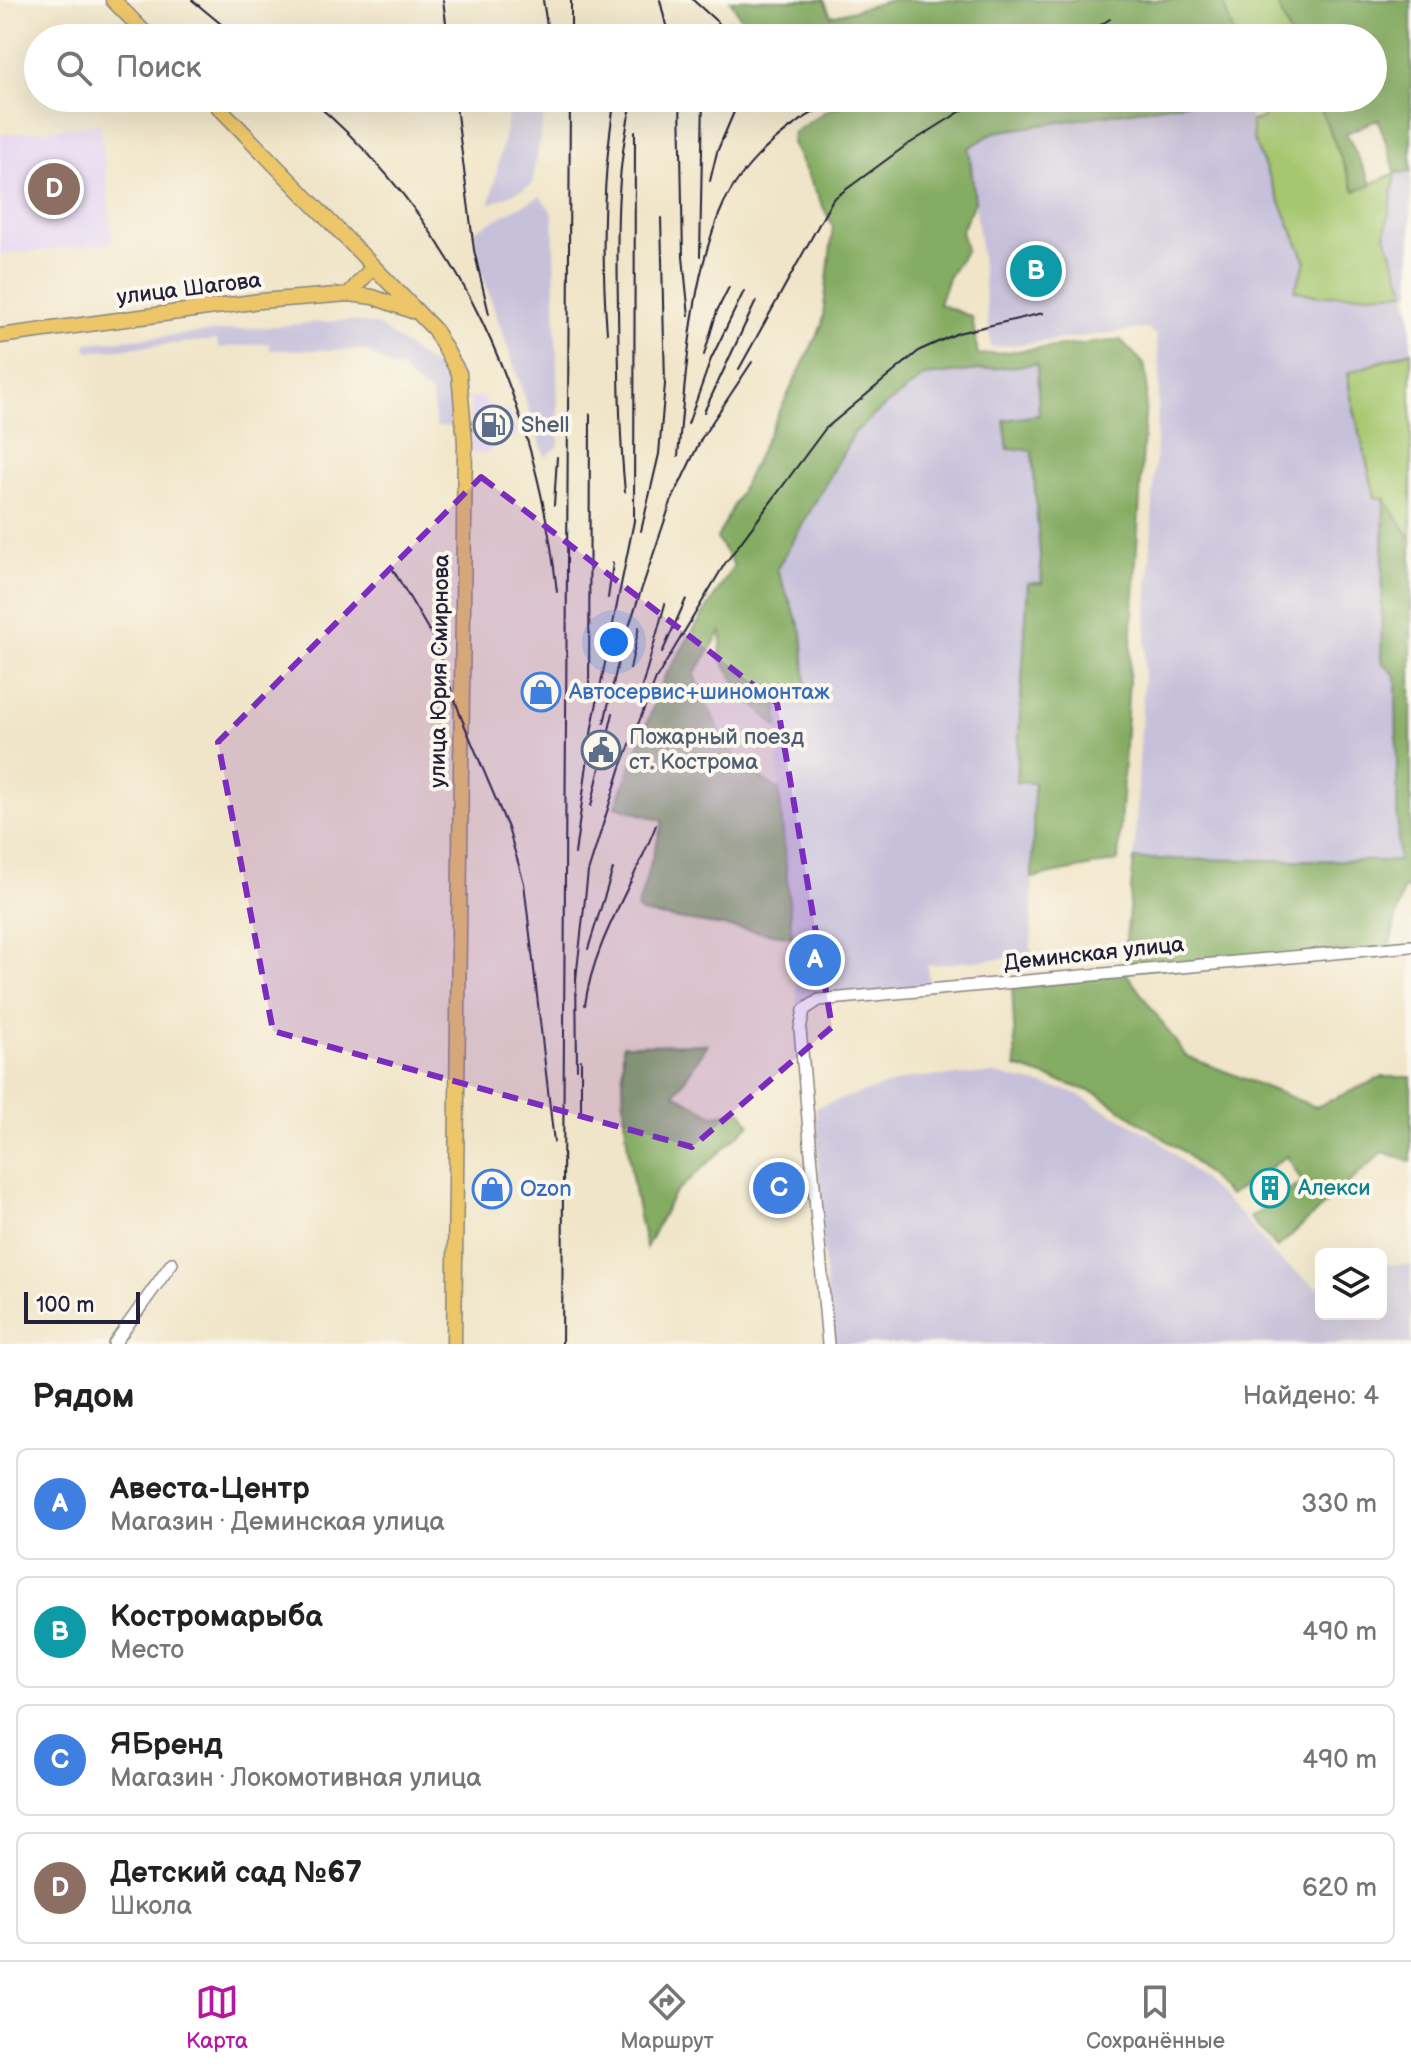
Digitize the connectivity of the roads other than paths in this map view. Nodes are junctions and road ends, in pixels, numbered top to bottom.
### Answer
1 (113, 0) edge
2 (136, 24) edge
3 (224, 112) edge
4 (373, 267) junction
5 (349, 294) junction
6 (420, 315) junction
7 (0, 336) edge
8 (1411, 946) edge
9 (172, 1263) dead end
10 (114, 1344) edge
11 (454, 1344) edge
12 (828, 1344) edge

1 - 2 main road
3 - 4 main road, улица Юрия Смирнова
4 - 5 main road
4 - 6 main road, улица Юрия Смирнова
5 - 6 main road, улица Шагова
5 - 7 main road, улица Шагова
6 - 11 main road, улица Юрия Смирнова
8 - 12 street, Деминская улица
9 - 10 street

